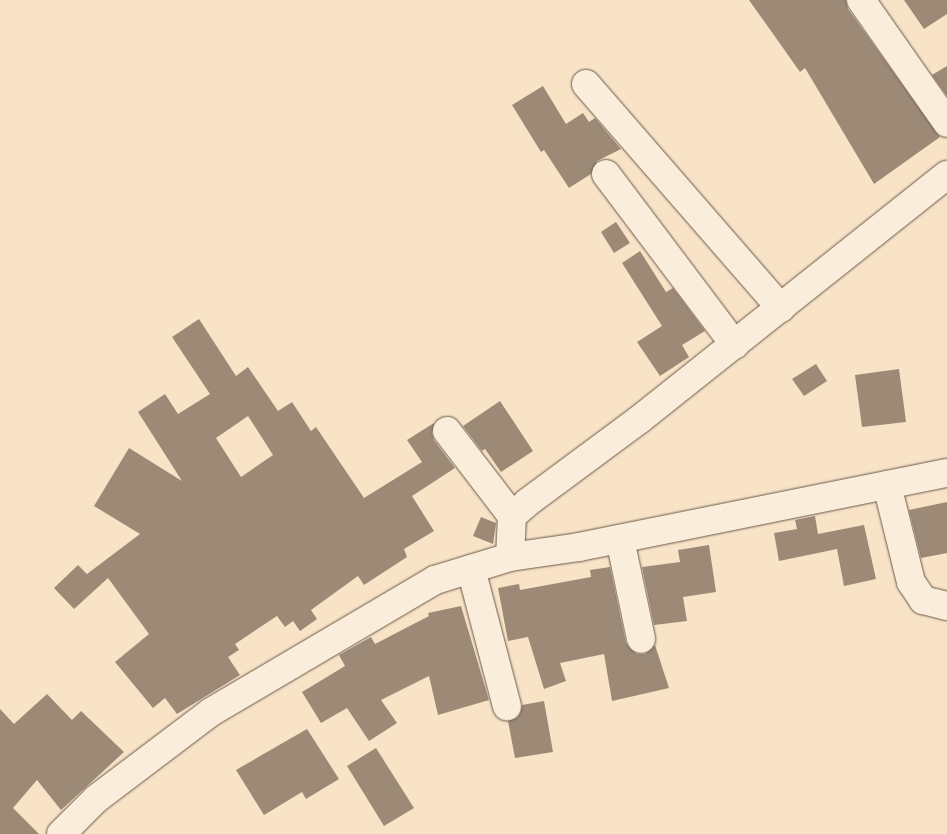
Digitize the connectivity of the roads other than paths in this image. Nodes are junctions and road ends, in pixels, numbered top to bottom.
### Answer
1 (861, 0) edge
2 (586, 84) dead end
3 (947, 123) edge
4 (606, 174) dead end
5 (947, 175) edge
6 (781, 308) junction
7 (734, 345) junction
8 (446, 431) dead end
9 (947, 473) edge
10 (887, 485) junction
11 (512, 516) junction
12 (620, 538) junction
13 (510, 557) junction
14 (471, 569) junction
15 (947, 606) edge
16 (642, 639) dead end
17 (507, 706) dead end
18 (61, 834) edge

1 - 3 street
2 - 6 street
4 - 7 street
5 - 6 street
6 - 7 street
7 - 11 street
8 - 11 street
9 - 10 street
10 - 12 street
10 - 15 street
11 - 13 street
12 - 13 street
12 - 16 street
13 - 14 street
14 - 17 street
14 - 18 street

